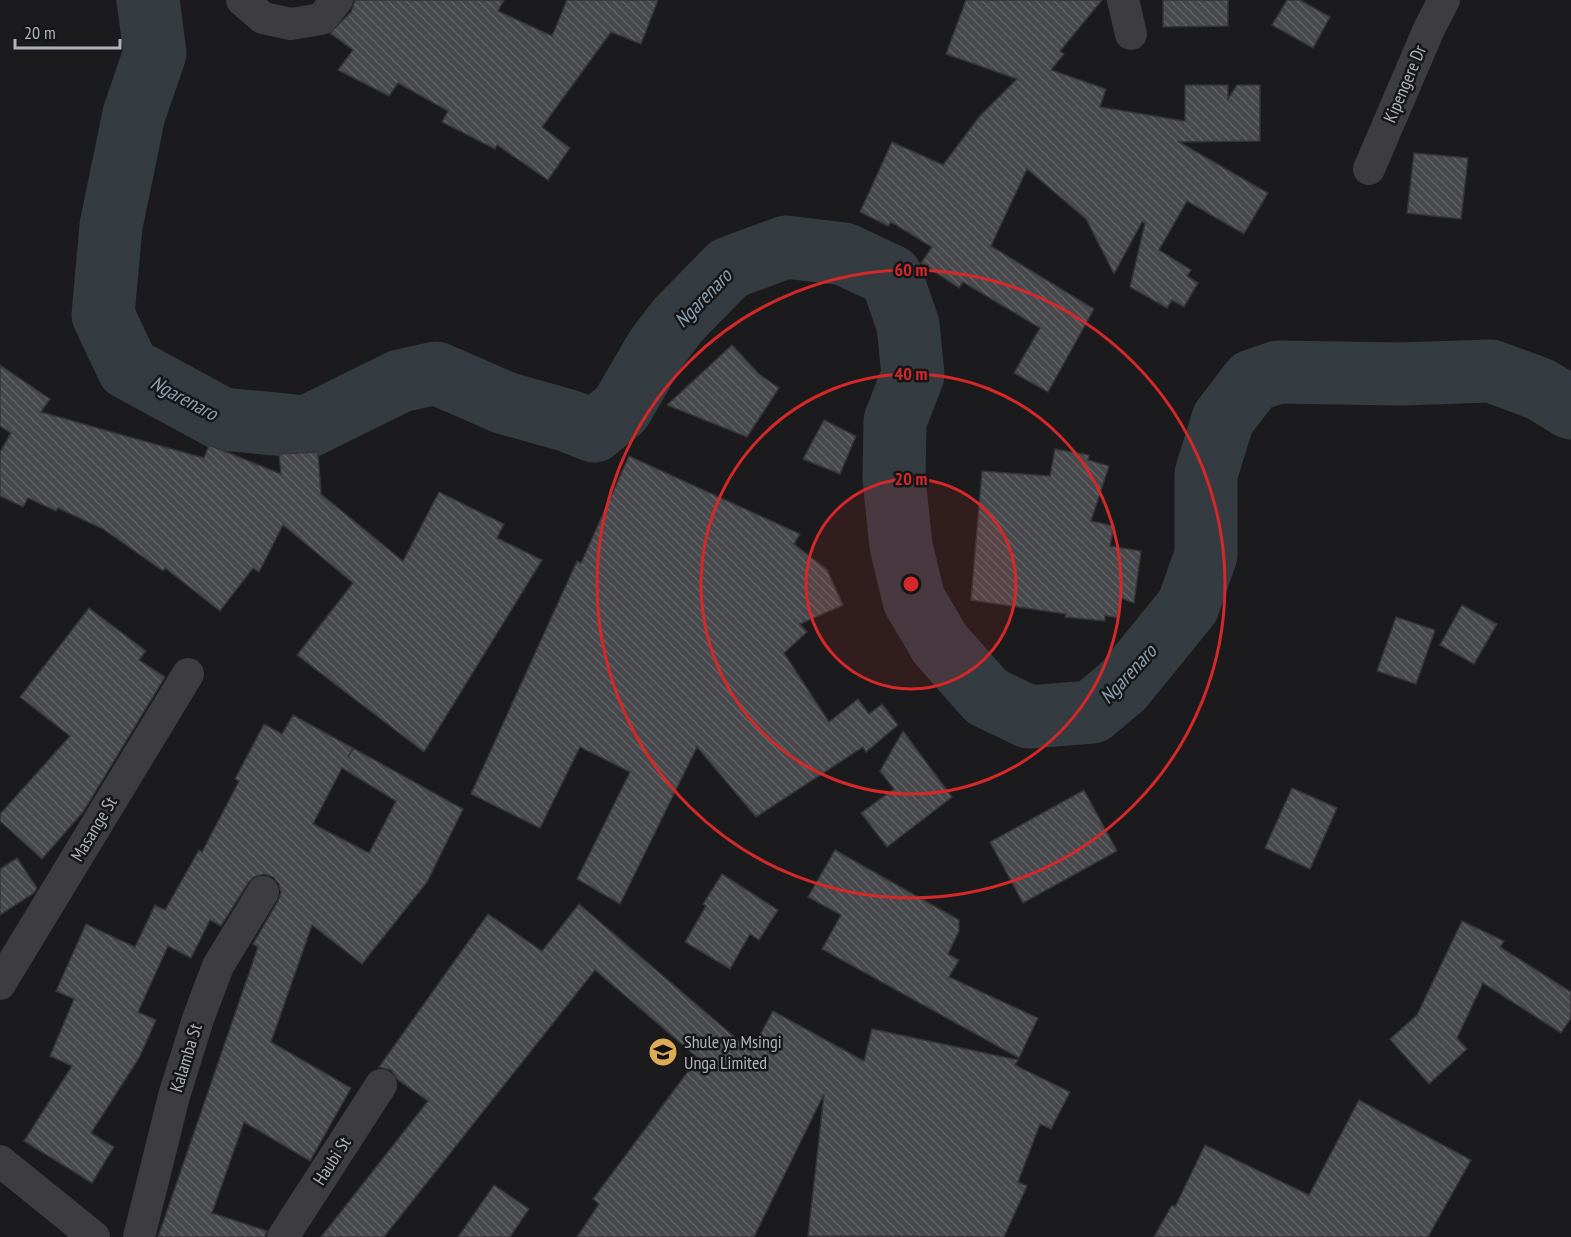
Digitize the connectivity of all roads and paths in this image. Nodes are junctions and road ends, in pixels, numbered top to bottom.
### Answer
1 (242, 0) edge
2 (337, 0) edge
3 (1123, 0) edge
4 (1444, 0) edge
5 (1131, 34) dead end
6 (1369, 169) dead end
7 (188, 674) dead end
8 (263, 892) dead end
9 (0, 984) edge
10 (381, 1085) dead end
11 (0, 1161) edge
12 (94, 1237) edge
13 (140, 1237) edge
14 (283, 1237) edge

1 - 2 street
3 - 5 street
4 - 6 street, Kipengere Dr
7 - 9 street, Masange St
8 - 13 street, Kalamba St
10 - 14 street, Haubi St
11 - 12 street

